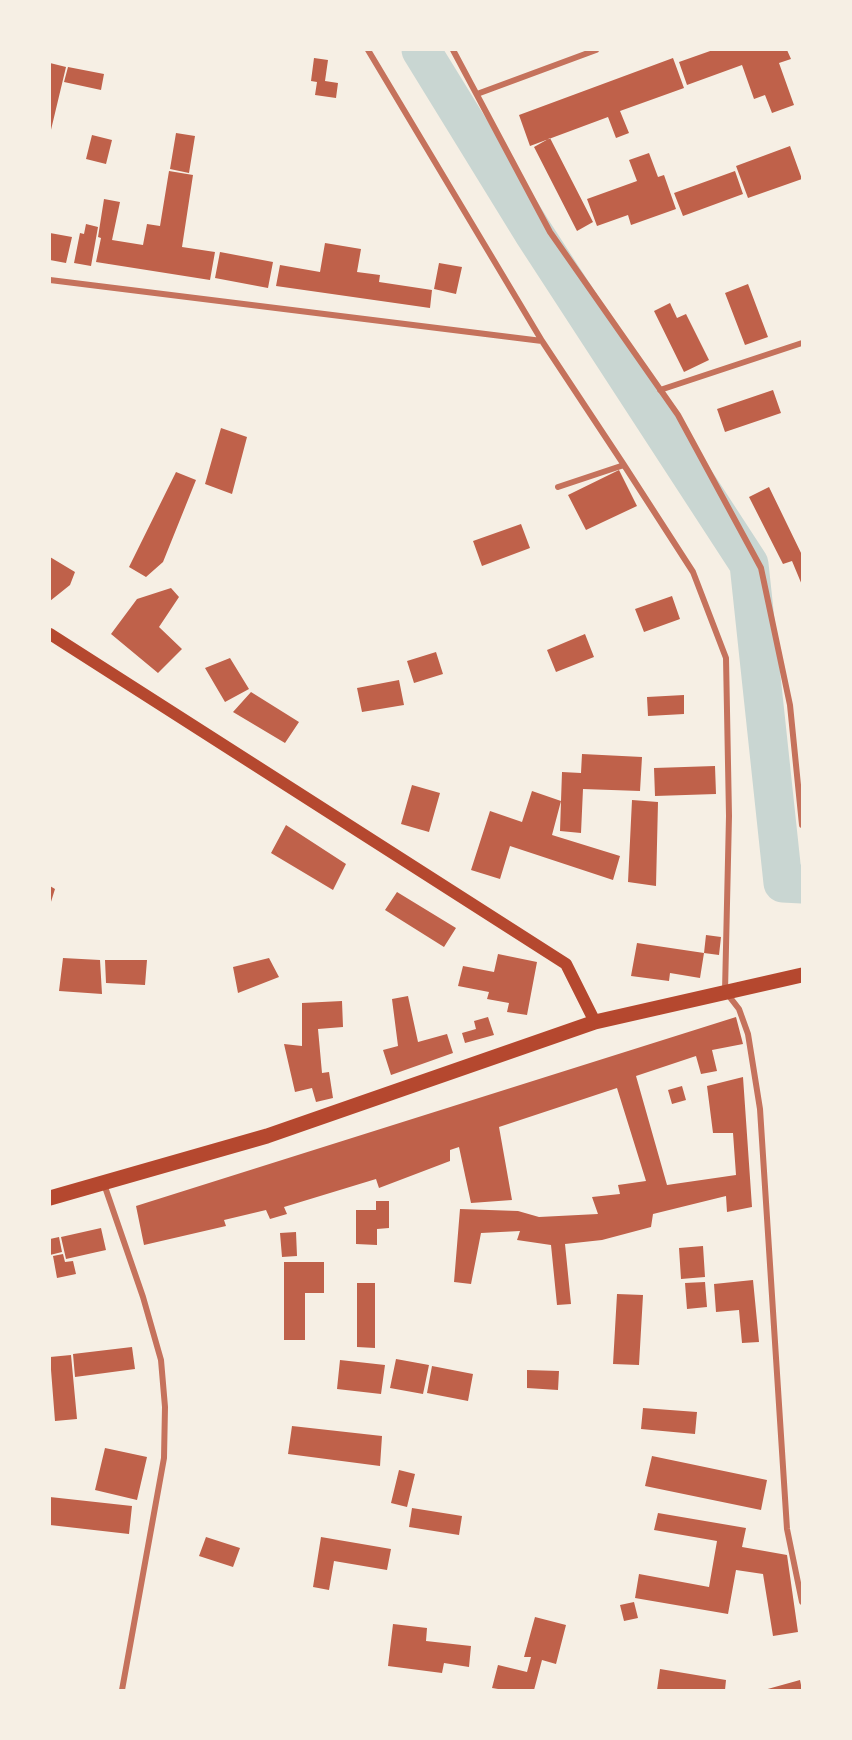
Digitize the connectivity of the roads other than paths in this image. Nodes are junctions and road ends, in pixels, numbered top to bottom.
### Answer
1 (368, 50) edge
2 (453, 50) edge
3 (596, 50) edge
4 (477, 94) junction
5 (50, 280) edge
6 (542, 341) junction
7 (802, 342) edge
8 (660, 390) junction
9 (624, 465) junction
10 (558, 487) dead end
11 (50, 634) edge
12 (802, 825) edge
13 (802, 975) edge
14 (725, 992) junction
15 (595, 1022) junction
16 (104, 1184) junction
17 (50, 1198) edge
18 (802, 1602) edge
19 (122, 1690) edge

1 - 6 street
2 - 4 street
3 - 4 street
4 - 8 street
5 - 6 street
6 - 9 street
7 - 8 street
8 - 12 street
9 - 10 street
9 - 14 street
11 - 15 main road
13 - 14 main road
14 - 15 main road
14 - 18 street
15 - 16 main road
16 - 17 main road
16 - 19 street

